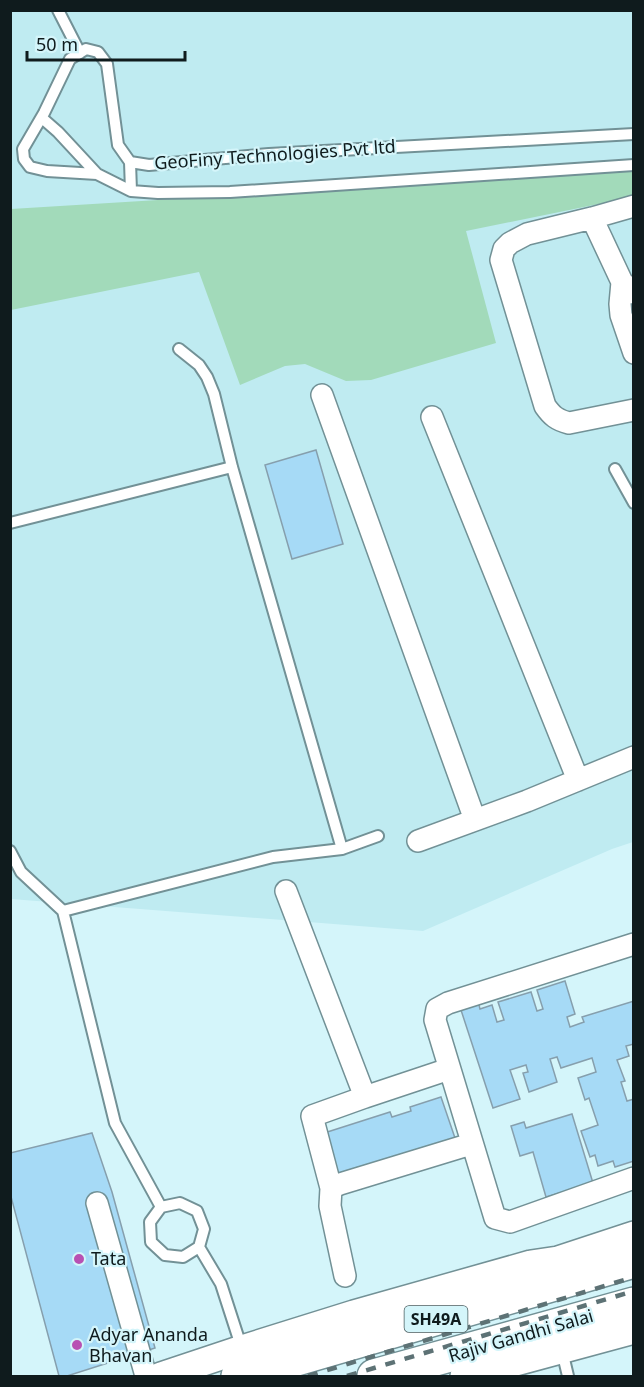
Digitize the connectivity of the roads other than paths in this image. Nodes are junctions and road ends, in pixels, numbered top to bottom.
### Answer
1 (58, 10) edge
2 (80, 53) junction
3 (42, 118) junction
4 (633, 134) edge
5 (130, 162) junction
6 (633, 165) edge
7 (97, 174) junction
8 (131, 191) junction
9 (633, 206) edge
10 (592, 218) junction
11 (628, 287) edge
12 (179, 349) dead end
13 (633, 353) edge
14 (322, 395) dead end
15 (633, 410) edge
16 (432, 417) dead end
17 (232, 467) junction
18 (615, 469) dead end
19 (633, 503) edge
20 (10, 523) edge
21 (633, 757) edge
22 (578, 780) junction
23 (475, 820) junction
24 (378, 836) dead end
25 (418, 841) dead end
26 (342, 849) junction
27 (10, 851) edge
28 (286, 891) dead end
29 (63, 911) junction
30 (633, 944) edge
31 (449, 1068) junction
32 (364, 1097) junction
33 (471, 1144) junction
34 (633, 1178) edge
35 (331, 1188) junction
36 (97, 1203) dead end
37 (161, 1208) junction
38 (633, 1235) edge
39 (199, 1247) junction
40 (633, 1261) edge
41 (345, 1276) dead end
42 (633, 1304) edge
43 (633, 1330) edge
44 (562, 1350) junction
45 (240, 1363) edge
46 (504, 1371) edge
47 (146, 1377) edge
48 (161, 1377) edge
49 (374, 1377) edge
50 (464, 1377) edge
51 (568, 1377) edge

1 - 2 lane
2 - 3 lane
2 - 5 lane, GeoFiny Technologies Pvt ltd
3 - 7 lane
3 - 7 lane
4 - 5 lane, GeoFiny Technologies Pvt ltd
5 - 8 lane
6 - 8 lane, GeoFiny Technologies Pvt ltd
7 - 8 lane, GeoFiny Technologies Pvt ltd
9 - 10 street
10 - 11 street
10 - 15 street
11 - 13 street
12 - 17 lane
14 - 23 street
16 - 22 street
17 - 20 lane
17 - 26 lane
18 - 19 lane
21 - 22 street
22 - 23 street
23 - 25 street
24 - 26 lane
26 - 29 lane
27 - 29 lane
28 - 32 street
29 - 37 lane
30 - 31 street
31 - 32 street
31 - 33 street
32 - 35 street
33 - 34 street
33 - 35 street
35 - 41 street
36 - 47 street
37 - 39 lane
37 - 39 lane
38 - 45 street
39 - 45 lane
40 - 45 main road, SH49A
42 - 49 main road, Rajiv Gandhi Salai / SH49A
43 - 44 street
44 - 46 street
44 - 51 lane
45 - 48 street
46 - 50 street

